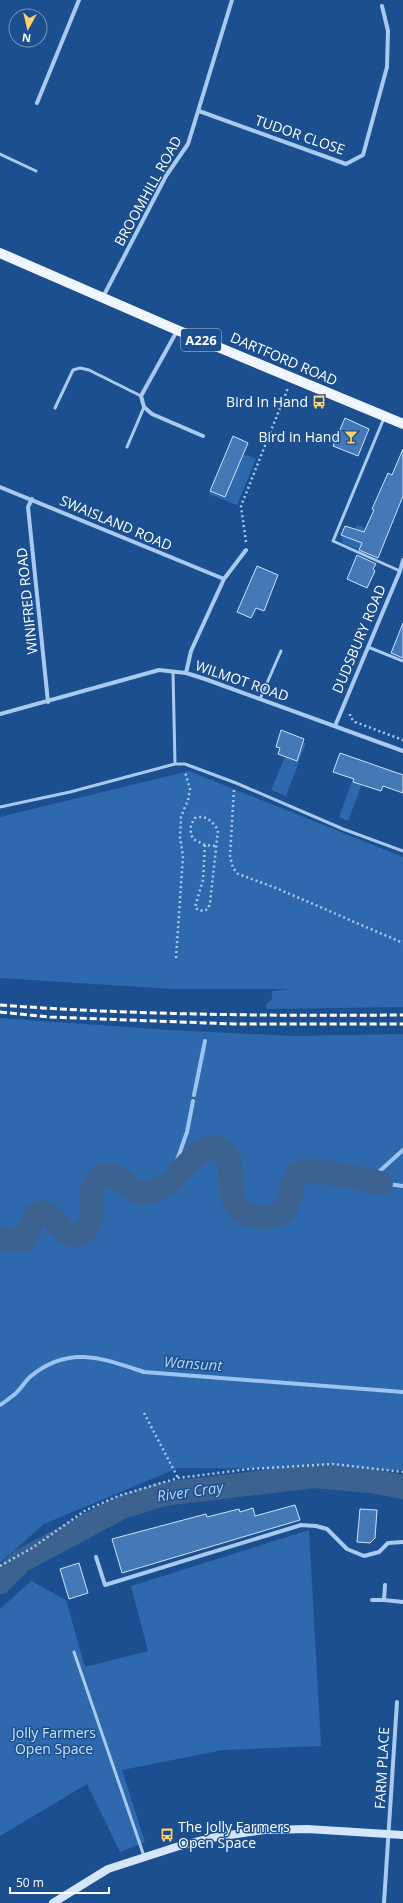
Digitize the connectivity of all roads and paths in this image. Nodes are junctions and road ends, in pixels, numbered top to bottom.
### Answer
1 (79, 0) edge
2 (232, 0) edge
3 (382, 6) dead end
4 (37, 103) dead end
5 (199, 111) junction
6 (0, 154) edge
7 (36, 171) dead end
8 (0, 254) edge
9 (103, 298) junction
10 (177, 330) junction
11 (292, 378) junction
12 (141, 396) junction
13 (144, 407) junction
14 (55, 408) dead end
15 (385, 417) junction
16 (403, 424) edge
17 (203, 436) dead end
18 (127, 447) dead end
19 (0, 487) edge
20 (32, 499) junction
21 (246, 550) joint
22 (403, 560) edge
23 (400, 570) junction
24 (224, 579) junction
25 (368, 646) junction
26 (281, 651) dead end
27 (403, 661) edge
28 (173, 672) junction
29 (186, 673) junction
30 (260, 698) junction
31 (48, 702) junction
32 (351, 710) dead end
33 (0, 714) edge
34 (335, 726) junction
35 (403, 740) edge
36 (403, 751) edge
37 (175, 764) junction
38 (185, 764) junction
39 (236, 783) junction
40 (0, 807) edge
41 (205, 845) junction
42 (216, 846) junction
43 (403, 851) edge
44 (403, 943) edge
45 (176, 958) dead end
46 (144, 1413) dead end
47 (403, 1472) edge
48 (178, 1478) junction
49 (403, 1542) edge
50 (96, 1557) dead end
51 (0, 1566) edge
52 (385, 1585) dead end
53 (372, 1600) dead end
54 (384, 1600) junction
55 (403, 1602) edge
56 (74, 1652) dead end
57 (397, 1702) dead end
58 (389, 1835) junction
59 (403, 1835) edge
60 (144, 1858) junction
61 (53, 1903) edge
62 (384, 1903) edge

1 - 4 street
2 - 5 street, BROOMHILL ROAD
3 - 5 street, TUDOR CLOSE
5 - 9 street, BROOMHILL ROAD
6 - 7 lane
8 - 9 main road, DARTFORD ROAD / A226
9 - 10 main road, DARTFORD ROAD / A226
10 - 11 main road, DARTFORD ROAD / A226
10 - 12 street
11 - 15 main road, DARTFORD ROAD / A226
11 - 21 path
12 - 13 street
12 - 14 lane
13 - 17 street
13 - 18 lane
15 - 16 main road, DARTFORD ROAD / A226
15 - 23 lane
19 - 20 street, SWAISLAND ROAD
20 - 24 street, SWAISLAND ROAD
20 - 31 street, WINIFRED ROAD
21 - 24 street
22 - 23 street, DUDSBURY ROAD
23 - 25 street, DUDSBURY ROAD
24 - 29 street
25 - 27 lane
25 - 34 street, DUDSBURY ROAD
26 - 30 lane
28 - 29 street, WILMOT ROAD
28 - 31 street, WILMOT ROAD
28 - 37 lane
29 - 30 street, WILMOT ROAD
30 - 34 street, WILMOT ROAD
31 - 33 street, WILMOT ROAD
32 - 35 path
34 - 36 street, WILMOT ROAD
37 - 38 lane
37 - 40 lane
38 - 39 lane
38 - 45 path
39 - 43 lane
39 - 44 path
41 - 42 path
41 - 42 path
41 - 42 path
46 - 48 path
47 - 48 path
48 - 51 path
49 - 50 street
52 - 54 street
53 - 54 street
54 - 55 street
56 - 60 lane
57 - 58 street, FARM PLACE
58 - 59 main road
58 - 60 main road
58 - 62 street, FARM PLACE
60 - 61 main road

